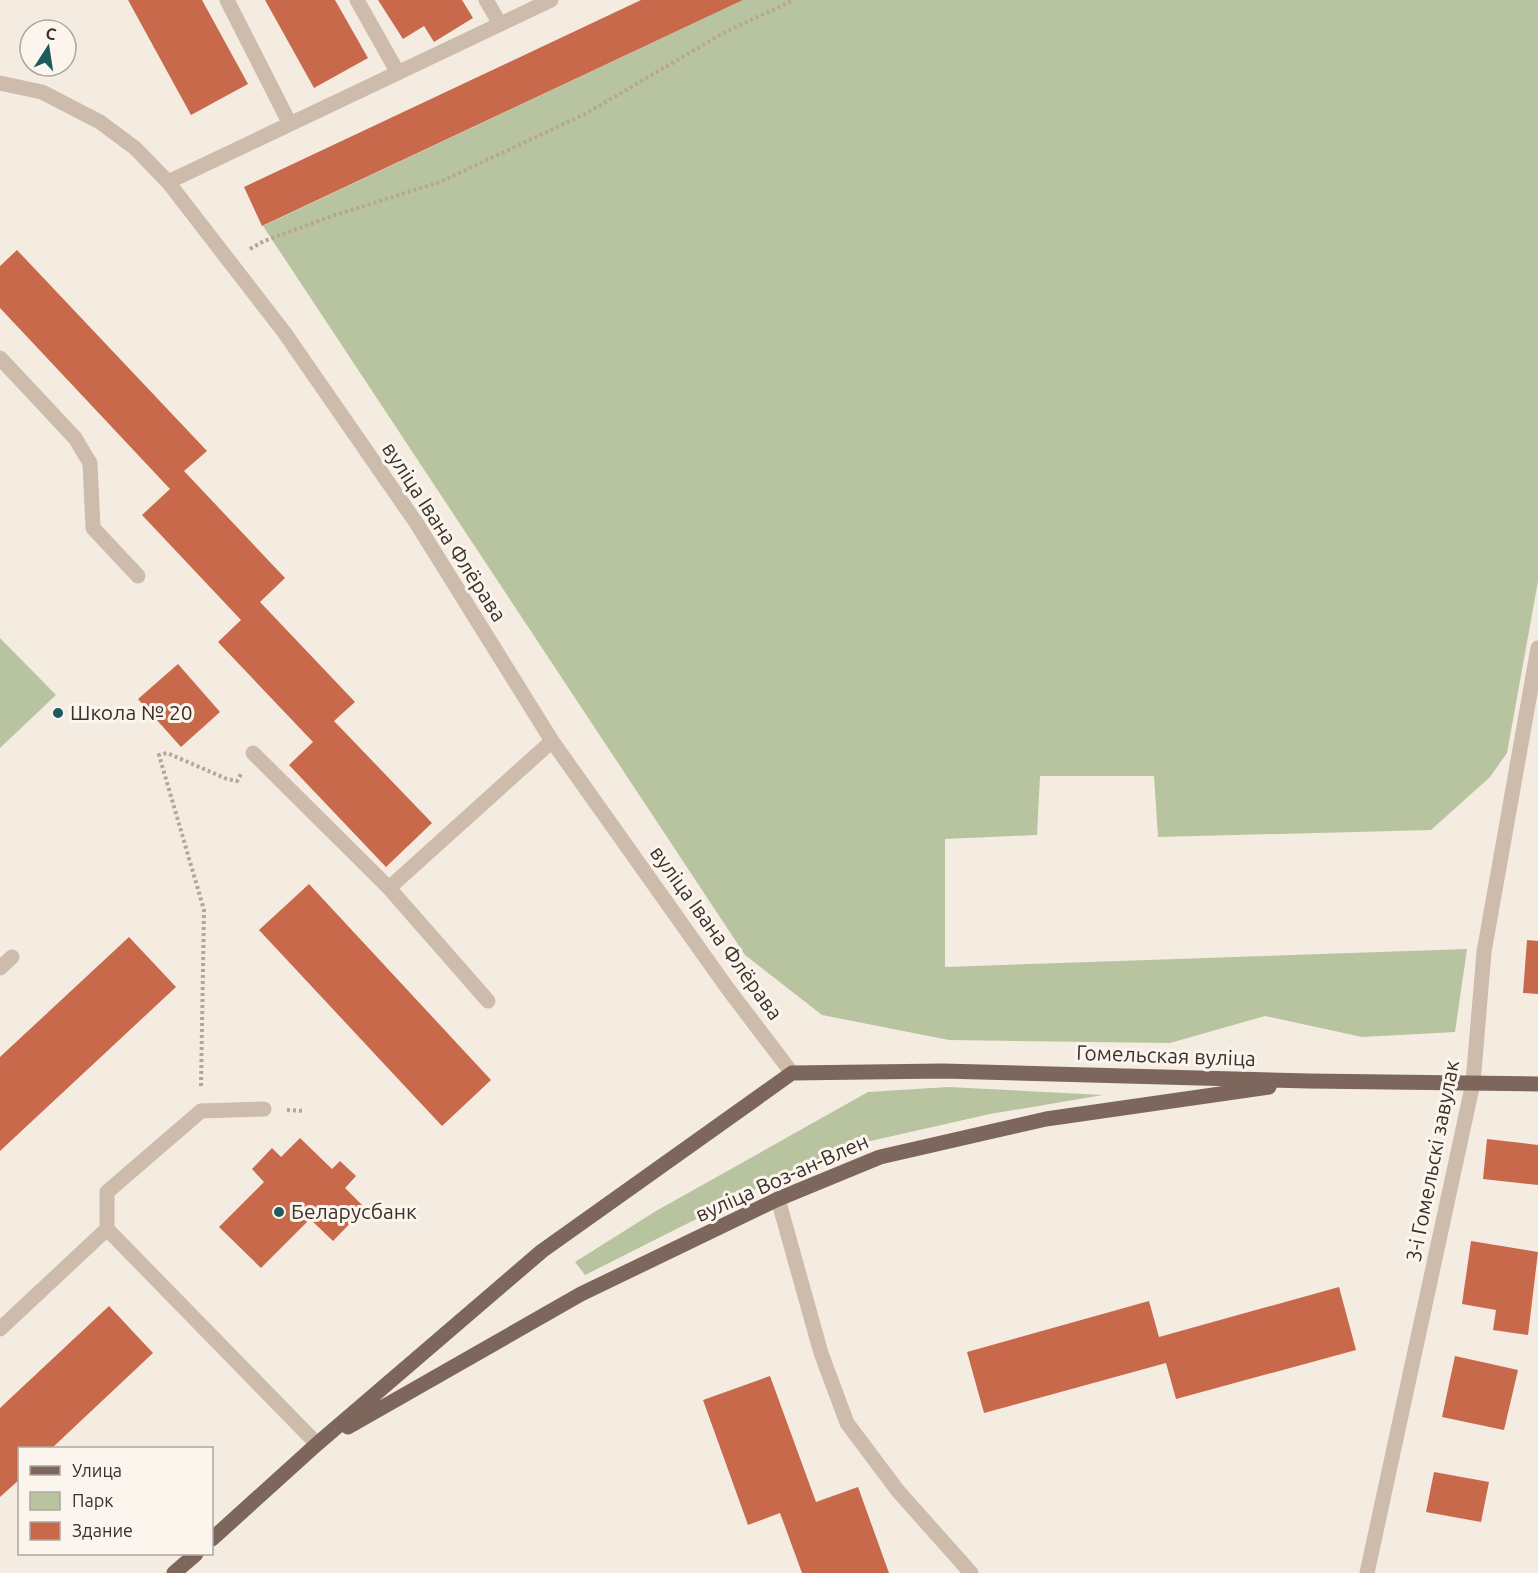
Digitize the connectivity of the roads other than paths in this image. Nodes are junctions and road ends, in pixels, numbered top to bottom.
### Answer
1 (227, 0) edge
2 (357, 0) edge
3 (486, 0) edge
4 (550, 0) edge
5 (500, 24) junction
6 (398, 73) junction
7 (0, 83) edge
8 (290, 124) junction
9 (168, 182) junction
10 (0, 358) edge
11 (138, 576) dead end
12 (1538, 648) edge
13 (552, 741) junction
14 (254, 753) road end
15 (389, 888) junction
16 (12, 957) dead end
17 (0, 968) edge
18 (488, 1001) dead end
19 (792, 1073) junction
20 (1310, 1081) junction
21 (1473, 1083) junction
22 (1538, 1084) edge
23 (264, 1109) dead end
24 (778, 1199) junction
25 (107, 1229) junction
26 (0, 1329) edge
27 (317, 1444) junction
28 (213, 1538) edge
29 (195, 1555) edge
30 (174, 1573) edge
31 (971, 1573) edge
32 (1367, 1573) edge

1 - 8 street
2 - 6 street
3 - 5 street
4 - 5 street
5 - 6 street
6 - 8 street
7 - 9 street, вуліца Івана Флёрава
8 - 9 street
9 - 13 street, вуліца Івана Флёрава
10 - 11 street
12 - 21 street, 3-і Гомельскі завулак
13 - 15 street
13 - 19 street, вуліца Івана Флёрава
14 - 15 street
15 - 18 street
16 - 17 street
19 - 20 main road, Гомельская вуліца
19 - 27 main road, вуліца Воз-ан-Влен
20 - 21 main road, Гомельская вуліца
20 - 24 main road, вуліца Воз-ан-Влен
21 - 22 main road, Гомельская вуліца
21 - 32 street, 3-і Гомельскі завулак
23 - 25 street
24 - 27 main road, вуліца Воз-ан-Влен
24 - 31 street
25 - 26 street
25 - 27 street
27 - 28 main road, вуліца Воз-ан-Влен
29 - 30 main road

